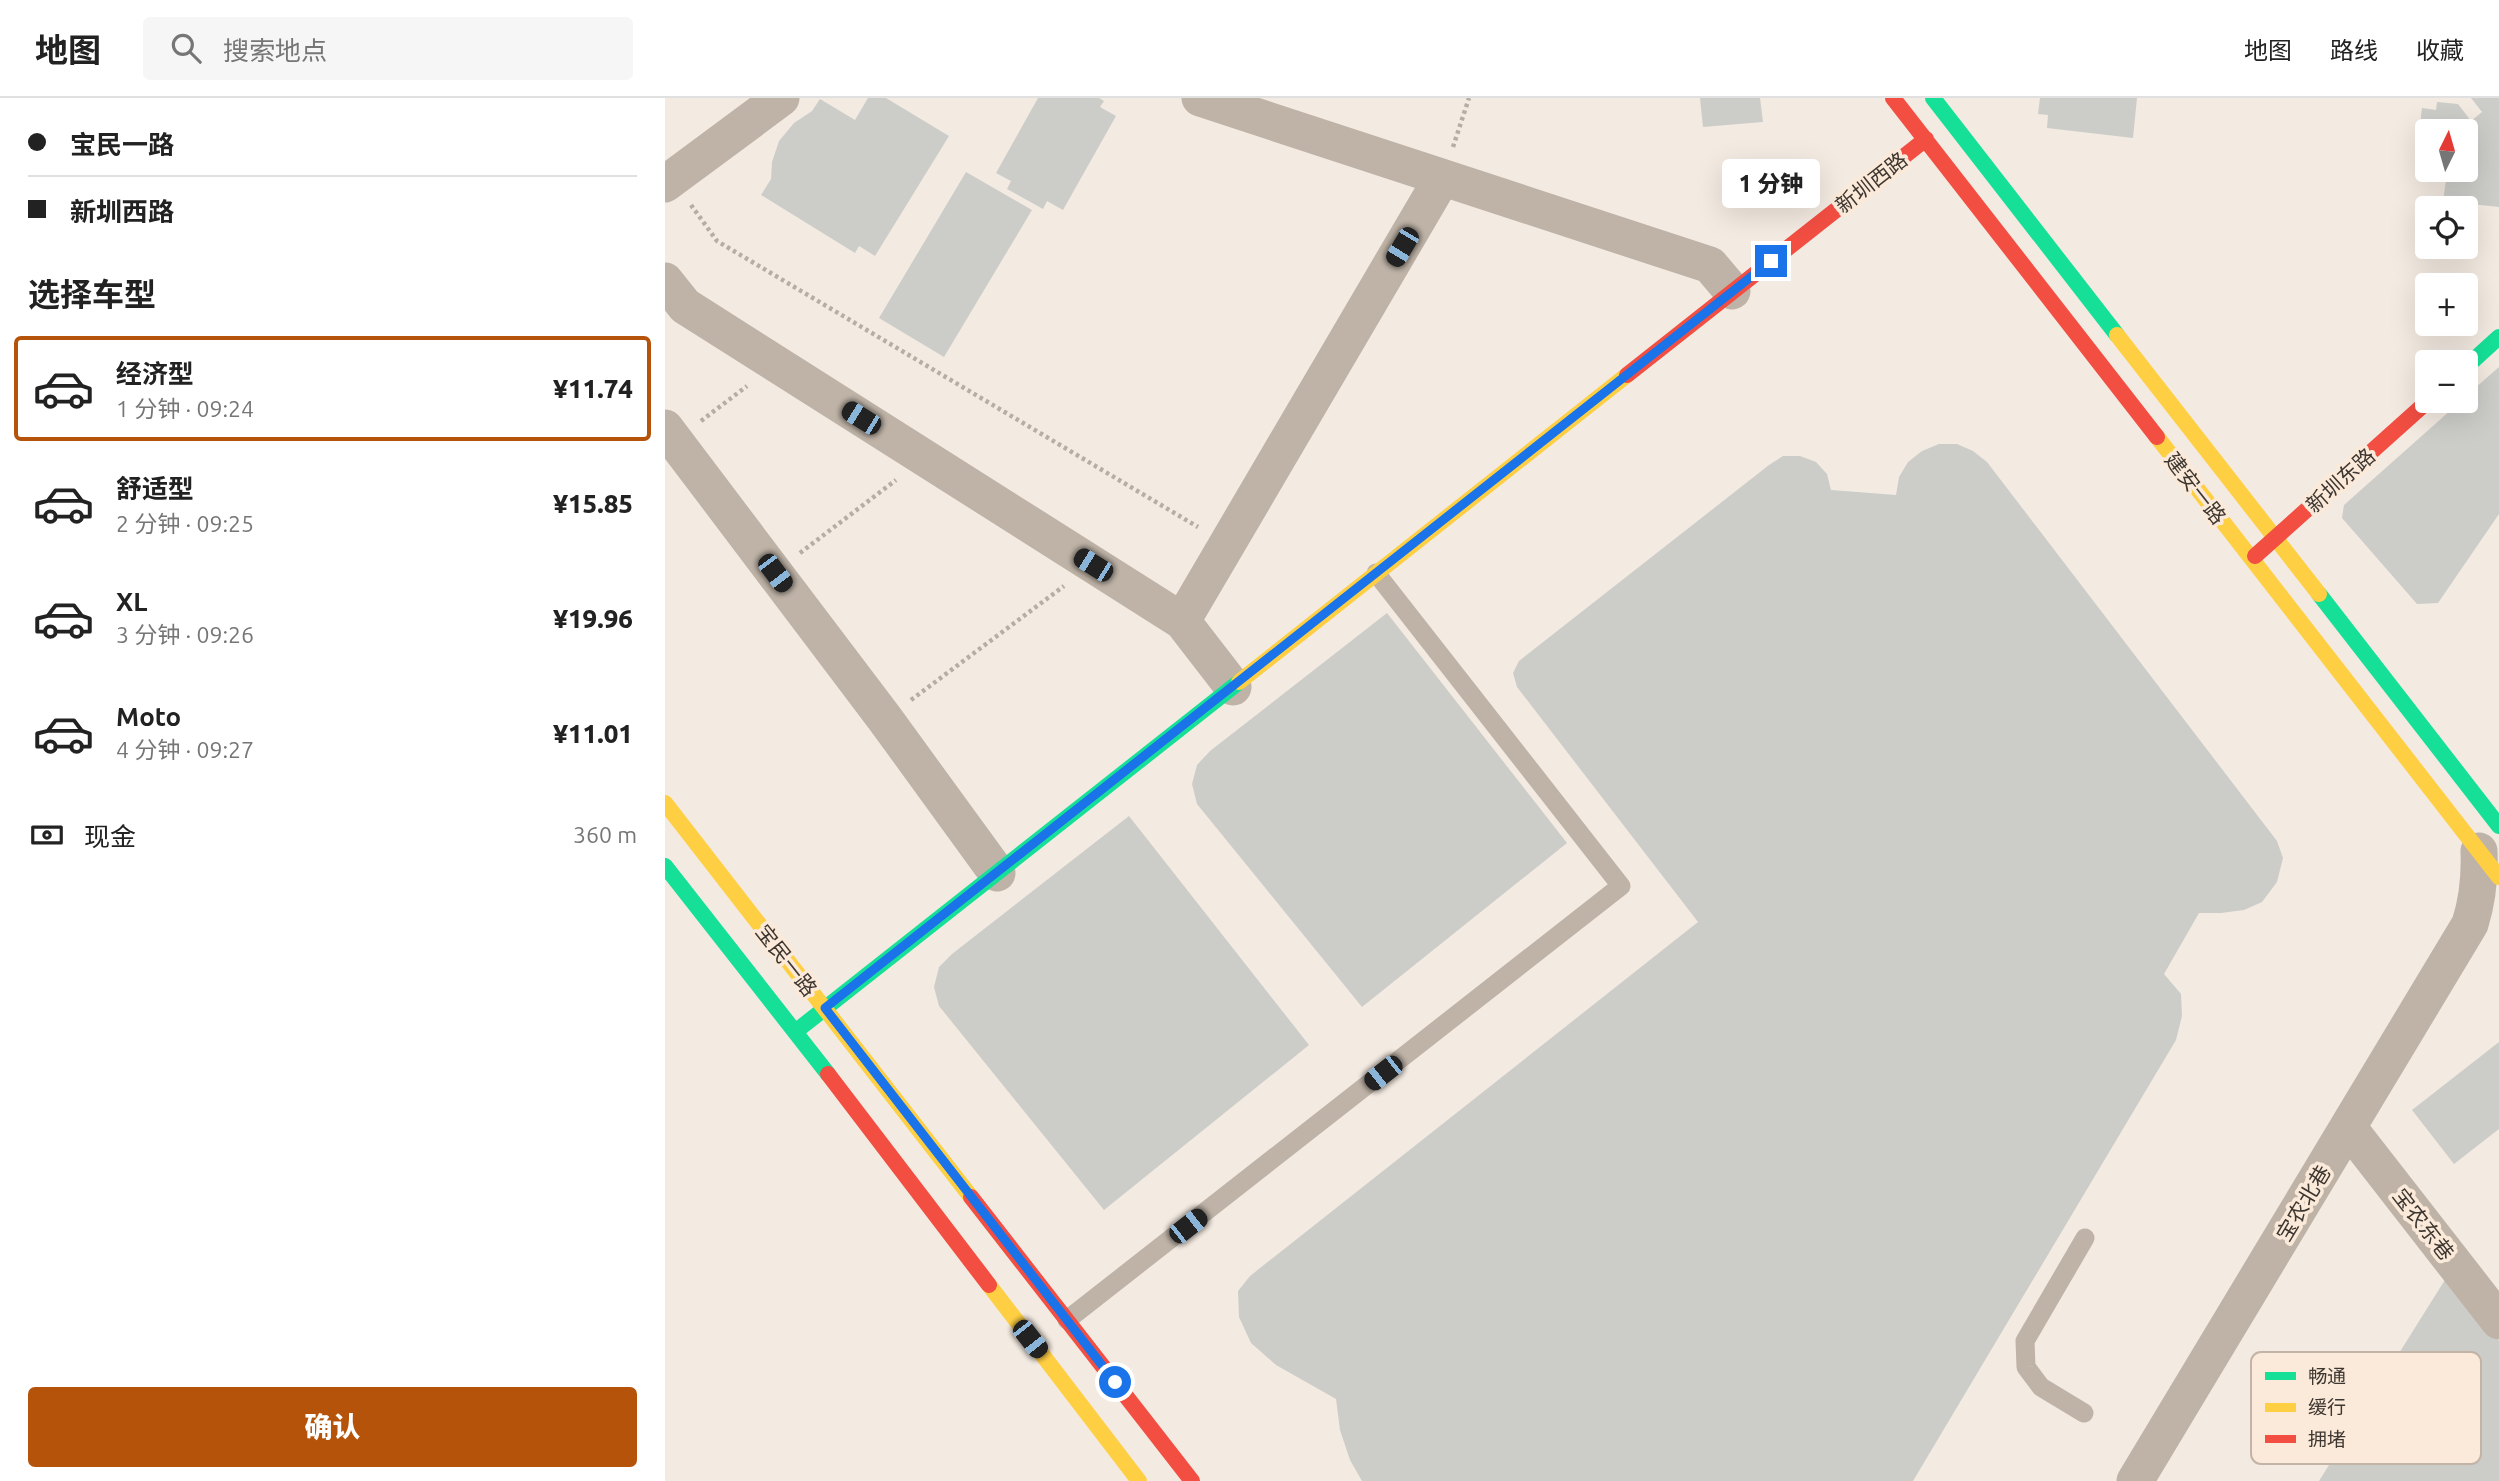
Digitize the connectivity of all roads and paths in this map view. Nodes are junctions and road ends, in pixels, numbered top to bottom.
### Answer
1 (781, 98) edge
2 (1200, 98) edge
3 (1469, 98) edge
4 (1893, 98) edge
5 (1934, 98) edge
6 (1926, 139) junction
7 (1442, 178) junction
8 (668, 181) edge
9 (665, 281) edge
10 (1732, 291) junction
11 (2499, 337) edge
12 (2478, 356) edge
13 (776, 364) junction
14 (2415, 413) edge
15 (670, 435) edge
16 (924, 458) junction
17 (2275, 538) junction
18 (1228, 544) junction
19 (2251, 559) junction
20 (1093, 565) junction
21 (775, 573) junction
22 (1376, 573) junction
23 (1182, 621) junction
24 (1233, 687) junction
25 (885, 719) junction
26 (665, 803) edge
27 (2492, 852) edge
28 (665, 866) edge
29 (996, 873) junction
30 (2484, 919) edge
31 (825, 1008) junction
32 (795, 1032) junction
33 (2348, 1127) junction
34 (2085, 1238) dead end
35 (1067, 1320) junction
36 (2499, 1321) edge
37 (2084, 1413) dead end
38 (1139, 1481) edge
39 (1192, 1481) edge
40 (2135, 1481) edge

1 - 8 street
2 - 7 street
3 - 7 path
4 - 6 main road, 建安一路
5 - 17 main road, 建安一路
6 - 10 main road, 新圳西路
6 - 19 main road, 建安一路
7 - 10 street
7 - 18 street
8 - 18 path
9 - 13 street
10 - 22 main road, 新圳西路
11 - 12 main road
13 - 15 path
13 - 16 street
14 - 17 main road, 新圳东路
15 - 21 street
16 - 20 street
16 - 21 path
17 - 19 main road, 新圳东路
17 - 27 main road, 建安一路
18 - 23 street
19 - 27 main road, 建安一路
20 - 23 street
20 - 25 path
21 - 25 street
22 - 24 main road, 新圳西路
22 - 35 lane
23 - 24 street
24 - 29 main road, 新圳西路
25 - 29 street
26 - 31 main road, 宝民一路
27 - 30 street, 宝农北巷
28 - 32 main road, 宝民一路
29 - 31 main road, 新圳西路
30 - 33 street, 宝农北巷
31 - 32 main road, 新圳西路
31 - 35 main road, 宝民一路
32 - 38 main road, 宝民一路
33 - 36 street, 宝农东巷
33 - 40 street, 宝农北巷
34 - 37 lane
35 - 39 main road, 宝民一路

